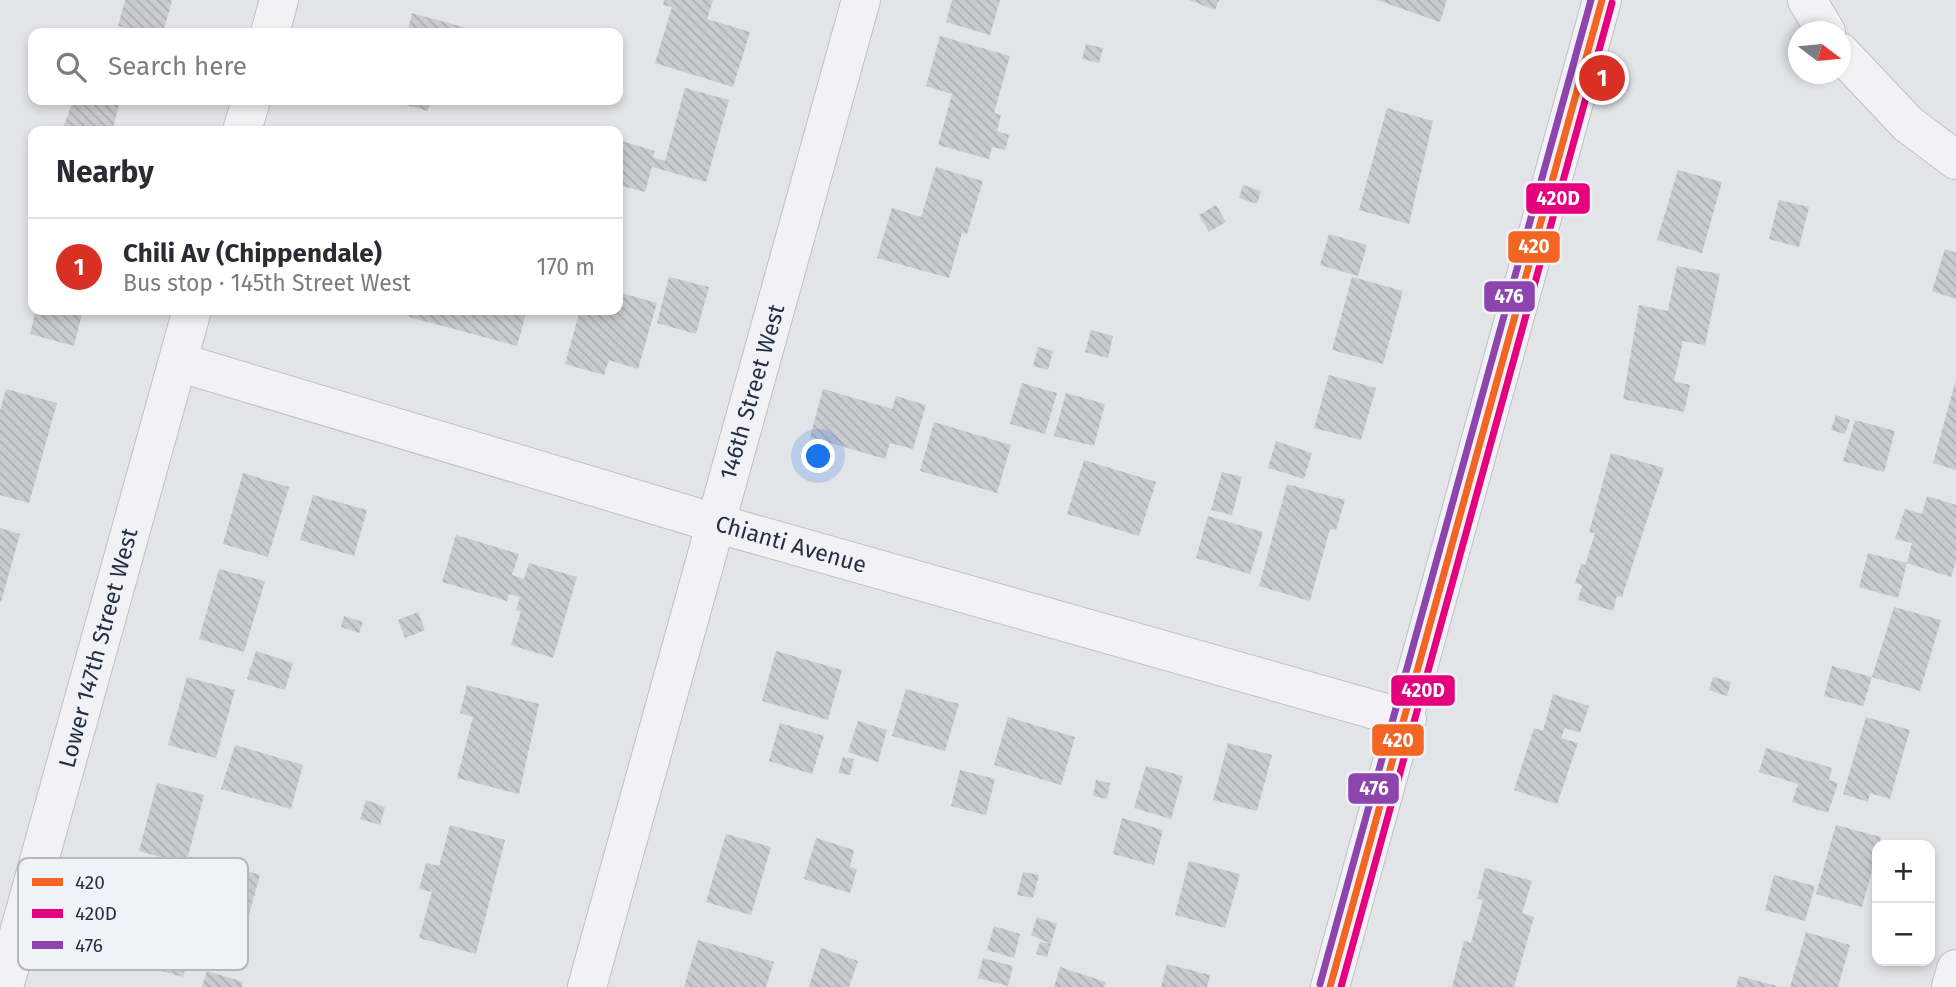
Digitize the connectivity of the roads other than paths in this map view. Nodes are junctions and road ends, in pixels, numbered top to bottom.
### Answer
1 (279, 0) edge
2 (861, 0) edge
3 (1602, 0) edge
4 (1807, 0) edge
5 (1819, 21) edge
6 (271, 28) edge
7 (1851, 64) edge
8 (250, 105) edge
9 (243, 126) edge
10 (1956, 160) edge
11 (191, 315) edge
12 (178, 362) junction
13 (715, 523) junction
14 (1406, 719) junction
15 (40, 858) edge
16 (18, 937) edge
17 (1956, 970) edge
18 (4, 987) edge
19 (587, 987) edge
20 (1330, 987) edge
21 (1951, 987) edge

1 - 6 street
2 - 13 street, 146th Street West
3 - 14 street
4 - 5 street
7 - 10 street
8 - 9 street
11 - 12 street, Lower 147th Street West
12 - 13 street, Chianti Avenue
12 - 15 street, Lower 147th Street West
13 - 14 street, Chianti Avenue
13 - 19 street, 146th Street West
14 - 20 street
16 - 18 street, Lower 147th Street West
17 - 21 street

